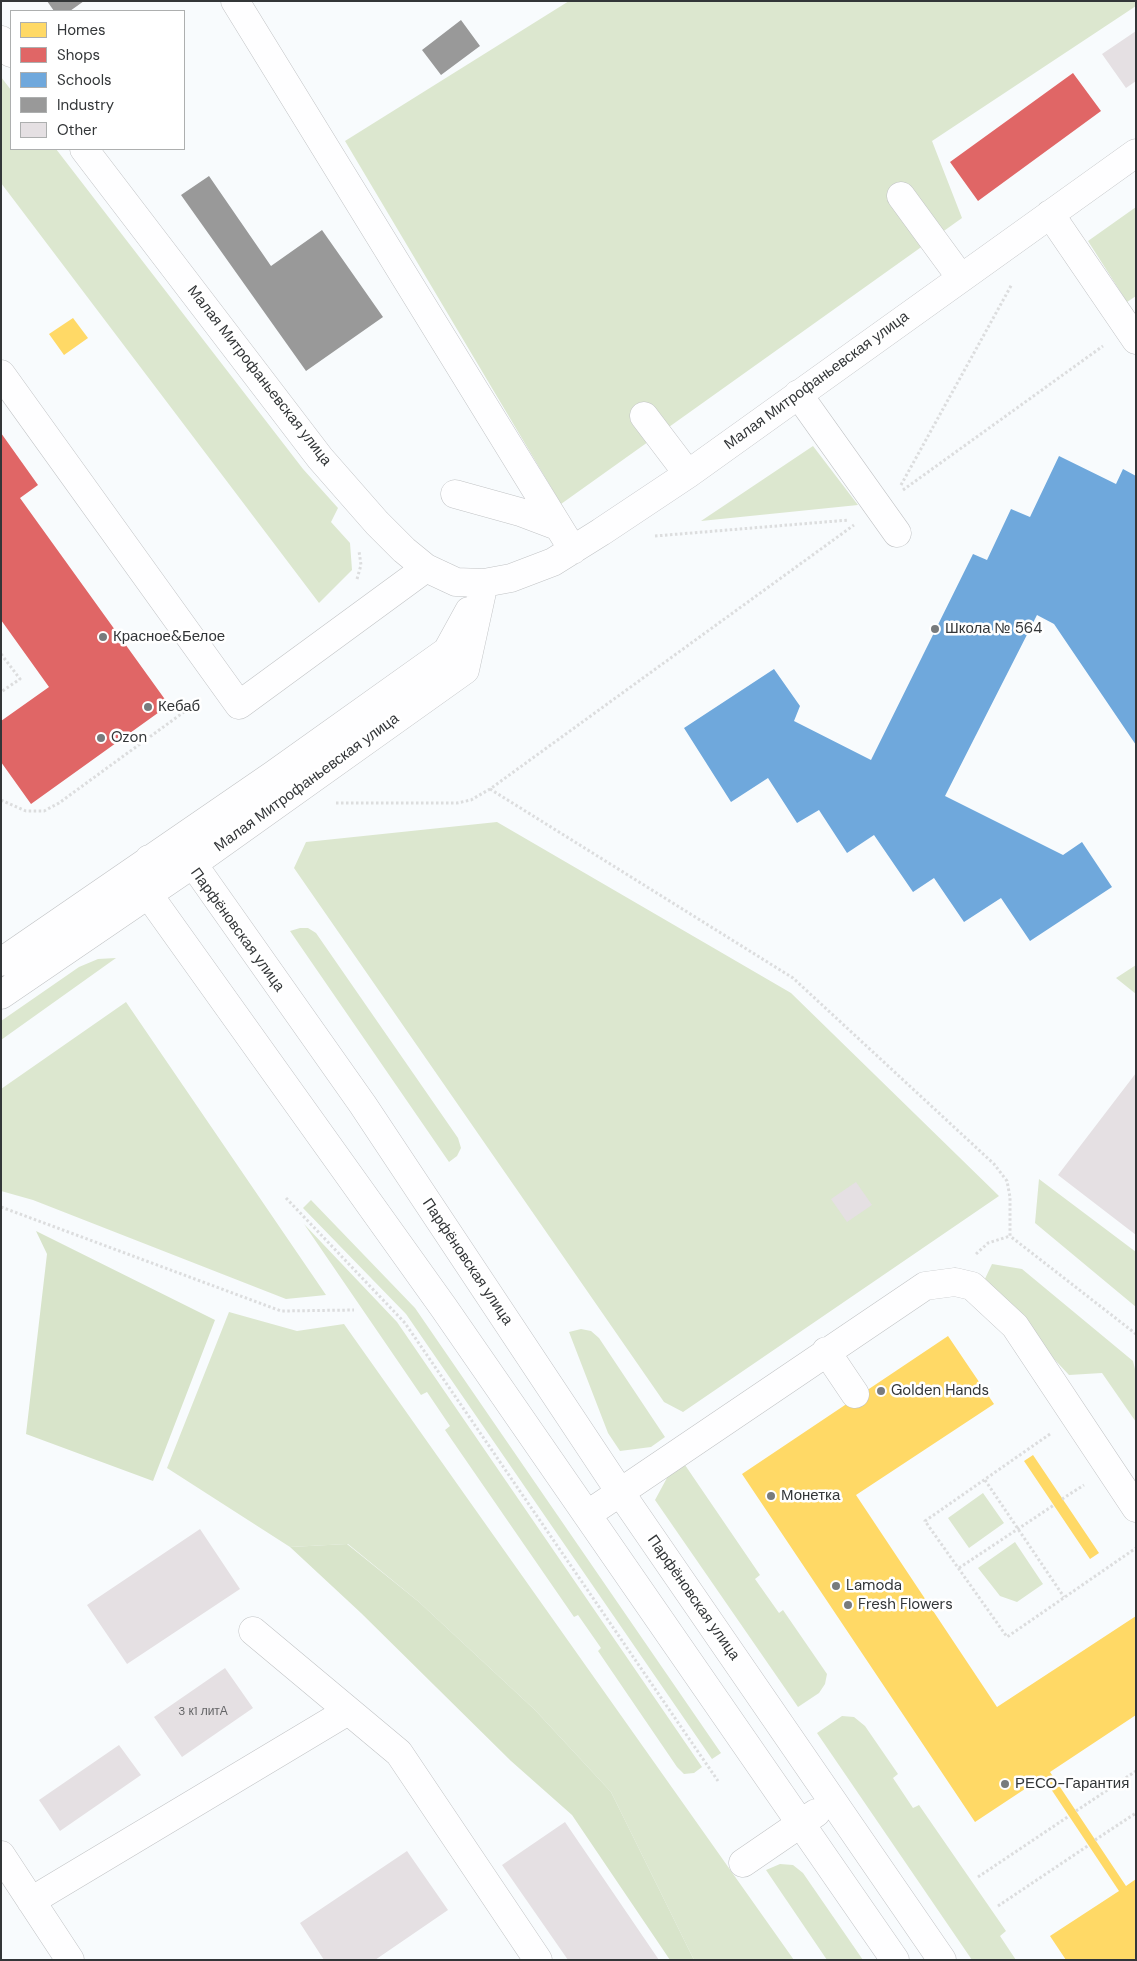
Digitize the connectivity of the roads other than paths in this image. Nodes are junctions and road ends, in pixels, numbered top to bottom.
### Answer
1 (235, 1) edge
2 (1, 40) edge
3 (10, 52) edge
4 (85, 150) edge
5 (1136, 153) edge
6 (901, 196) dead end
7 (1050, 214) junction
8 (961, 278) junction
9 (1132, 334) edge
10 (1, 374) edge
11 (798, 394) junction
12 (644, 416) dead end
13 (688, 474) junction
14 (455, 494) dead end
15 (557, 526) junction
16 (898, 533) dead end
17 (573, 550) junction
18 (426, 568) junction
19 (484, 583) junction
20 (149, 860) junction
21 (193, 864) junction
22 (148, 894) junction
23 (1, 962) edge
24 (1, 995) edge
25 (826, 1351) junction
26 (855, 1394) dead end
27 (620, 1492) junction
28 (1136, 1508) edge
29 (588, 1514) junction
30 (254, 1632) dead end
31 (348, 1711) junction
32 (833, 1801) junction
33 (801, 1822) junction
34 (1, 1855) edge
35 (742, 1863) dead end
36 (31, 1901) junction
37 (70, 1960) edge
38 (538, 1960) edge
39 (895, 1960) edge
40 (942, 1960) edge

1 - 15 street
2 - 3 street
4 - 18 street, Малая Митрофаньевская улица
5 - 7 street, Малая Митрофаньевская улица
6 - 8 street
7 - 8 street, Малая Митрофаньевская улица
7 - 9 street
8 - 11 street, Малая Митрофаньевская улица
10 - 18 street
11 - 13 street, Малая Митрофаньевская улица
11 - 16 street
12 - 13 street
13 - 17 street, Малая Митрофаньевская улица
14 - 15 street
15 - 17 street
17 - 19 street, Малая Митрофаньевская улица
18 - 19 street, Малая Митрофаньевская улица
19 - 20 street, Малая Митрофаньевская улица
19 - 21 street, Малая Митрофаньевская улица
20 - 21 street, Парфёновская улица
20 - 22 street
20 - 23 street, Малая Митрофаньевская улица
21 - 22 street, Малая Митрофаньевская улица
21 - 27 street, Парфёновская улица
22 - 24 street, Малая Митрофаньевская улица
22 - 29 street
25 - 26 street
25 - 27 street
25 - 28 street
27 - 29 street
27 - 32 street, Парфёновская улица
29 - 33 street
30 - 31 street
31 - 36 street
31 - 38 street
32 - 33 street
32 - 40 street, Парфёновская улица
33 - 35 street
33 - 39 street
34 - 36 street
36 - 37 street

